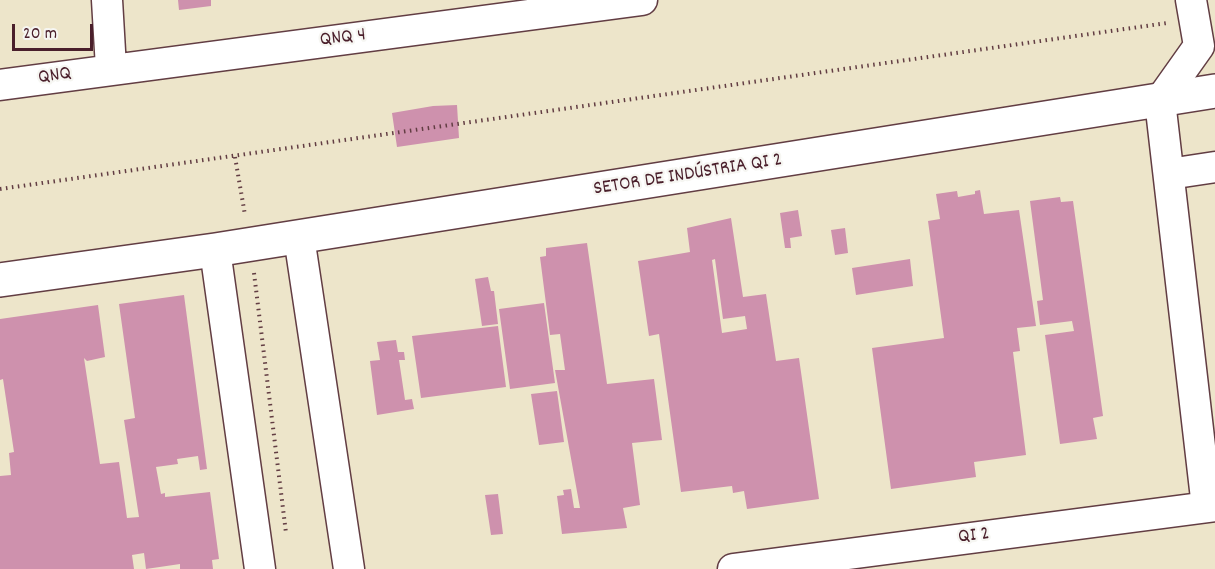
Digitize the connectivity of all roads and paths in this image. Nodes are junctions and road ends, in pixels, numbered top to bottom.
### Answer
1 (107, 0) edge
2 (642, 0) edge
3 (1200, 30) edge
4 (111, 68) junction
5 (0, 85) edge
6 (1215, 91) edge
7 (1160, 101) junction
8 (235, 157) junction
9 (1215, 167) edge
10 (1169, 174) junction
11 (0, 189) edge
12 (299, 237) junction
13 (250, 245) junction
14 (215, 250) junction
15 (0, 280) edge
16 (1211, 506) edge
17 (287, 534) dead end
18 (260, 569) edge
19 (349, 569) edge
20 (733, 569) edge

1 - 4 street
2 - 4 street, QNQ 4
3 - 7 street
3 - 8 path
4 - 5 street, QNQ
6 - 7 street
7 - 10 street
7 - 12 street, SETOR DE INDÚSTRIA QI 2
8 - 11 path
8 - 13 path
9 - 10 street
10 - 16 street
12 - 13 street, SETOR DE INDÚSTRIA QI 2
12 - 19 street
13 - 14 street, SETOR DE INDÚSTRIA QI 2
13 - 17 path
14 - 15 street, SETOR DE INDÚSTRIA QI 2
14 - 18 street
16 - 20 street, QI 2

